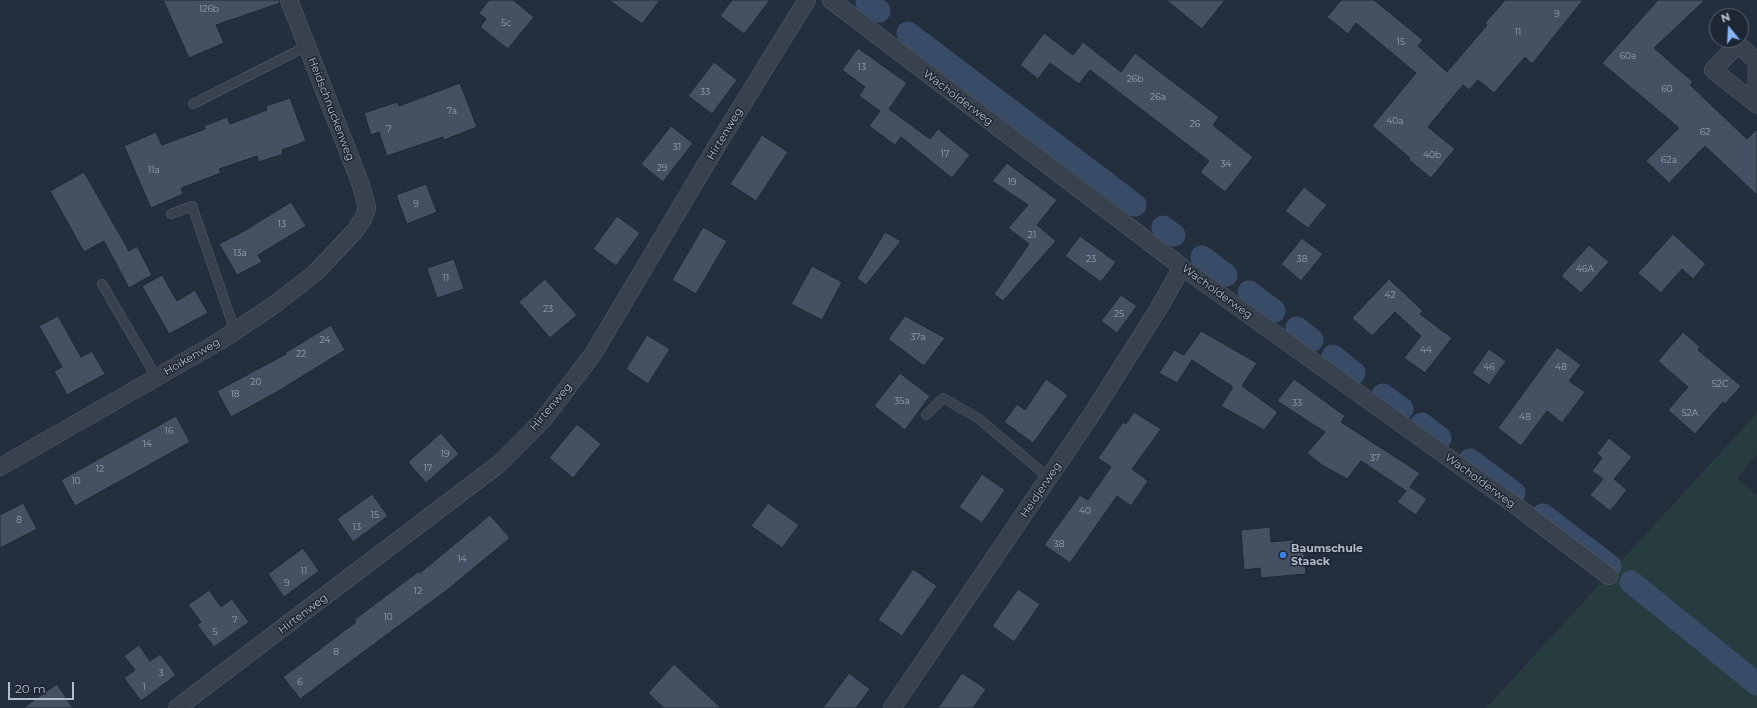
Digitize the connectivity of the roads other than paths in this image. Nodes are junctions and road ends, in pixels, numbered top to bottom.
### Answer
1 (289, 0) edge
2 (807, 0) edge
3 (831, 0) edge
4 (307, 46) junction
5 (193, 104) dead end
6 (171, 214) dead end
7 (363, 219) joint
8 (1182, 267) junction
9 (102, 284) dead end
10 (235, 331) junction
11 (157, 378) junction
12 (926, 415) dead end
13 (0, 467) edge
14 (1048, 478) junction
15 (1609, 576) dead end
16 (177, 708) edge
17 (892, 708) edge

1 - 4 street, Heidschnuckenweg
2 - 16 street, Hirtenweg
3 - 8 street, Wacholderweg
4 - 5 lane
4 - 7 street, Heidschnuckenweg
6 - 10 lane
7 - 10 street, Hoikenweg
8 - 14 street, Heidjerweg
8 - 15 street, Wacholderweg
9 - 11 lane
10 - 11 street, Hoikenweg
11 - 13 street, Hoikenweg
12 - 14 lane
14 - 17 street, Heidjerweg

